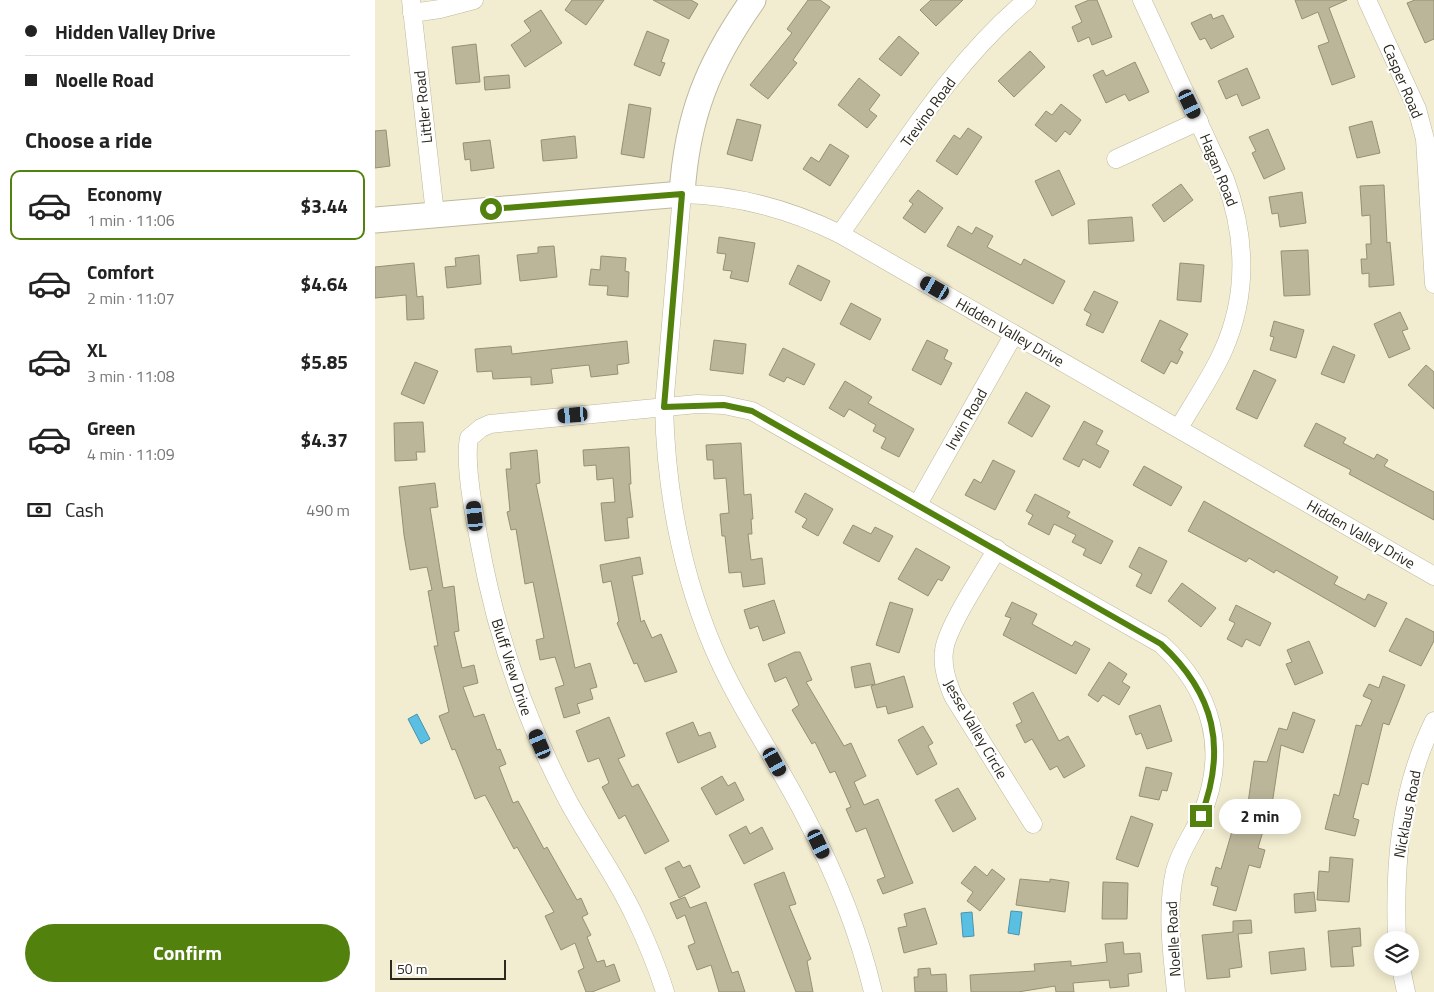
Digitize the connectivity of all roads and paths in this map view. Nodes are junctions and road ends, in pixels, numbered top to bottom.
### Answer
1 (474, 0) edge
2 (753, 0) edge
3 (1027, 0) edge
4 (1142, 0) edge
5 (1367, 0) edge
6 (412, 7) edge
7 (1199, 122) junction
8 (1116, 159) dead end
9 (682, 194) junction
10 (435, 214) junction
11 (375, 220) edge
12 (840, 234) junction
13 (1434, 284) edge
14 (1014, 334) junction
15 (664, 407) junction
16 (1179, 428) junction
17 (473, 433) joint
18 (918, 504) junction
19 (997, 549) junction
20 (1434, 576) edge
21 (1434, 721) edge
22 (1033, 824) dead end
23 (1397, 931) edge
24 (1403, 976) edge
25 (665, 992) edge
26 (873, 992) edge
27 (1176, 992) edge
28 (1406, 992) edge

1 - 6 street
2 - 9 street
3 - 12 street, Trevino Road
4 - 7 street, Hagan Road
5 - 13 street, Casper Road
6 - 10 street, Littler Road
7 - 8 street
7 - 16 street, Hagan Road
9 - 10 street, Hidden Valley Drive
9 - 12 street, Hidden Valley Drive
9 - 15 street
10 - 11 street, Hidden Valley Drive
12 - 14 street, Hidden Valley Drive
14 - 16 street, Hidden Valley Drive
14 - 18 street, Irwin Road
15 - 17 street, Noelle Road
15 - 18 street, Noelle Road
15 - 26 street
16 - 20 street, Hidden Valley Drive
17 - 25 street, Bluff View Drive
18 - 19 street, Noelle Road
19 - 22 street, Jesse Valley Circle
19 - 27 street, Noelle Road
21 - 23 street, Nicklaus Road
24 - 28 street

